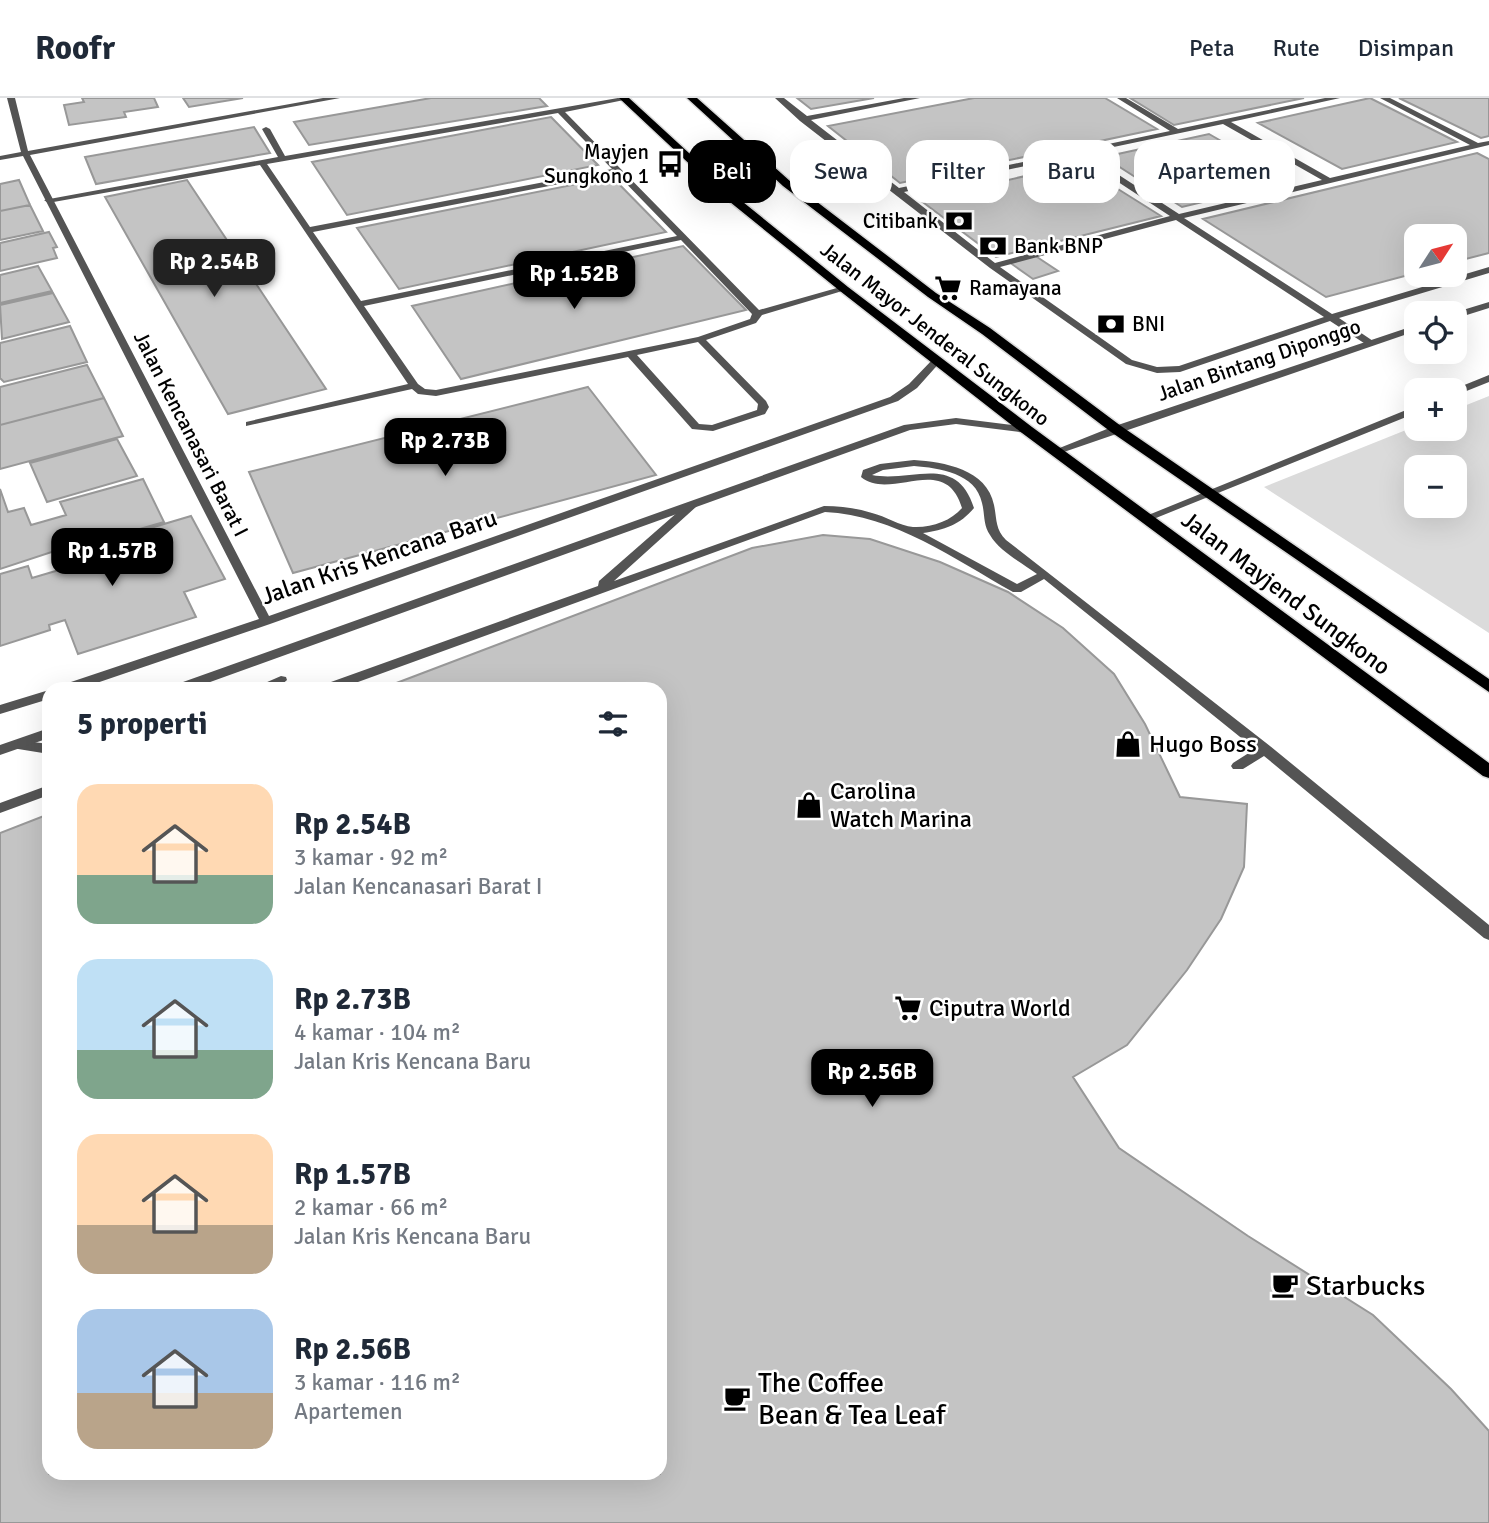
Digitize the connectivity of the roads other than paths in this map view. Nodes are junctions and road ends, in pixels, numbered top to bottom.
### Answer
1 (11, 98) edge
2 (336, 98) edge
3 (625, 98) edge
4 (692, 98) edge
5 (779, 98) edge
6 (916, 98) edge
7 (1121, 98) edge
8 (1336, 98) edge
9 (1384, 98) edge
10 (308, 100) edge
11 (559, 110) junction
12 (803, 119) junction
13 (1223, 121) junction
14 (266, 129) dead end
15 (1175, 131) junction
16 (1120, 143) edge
17 (1489, 143) edge
18 (1477, 146) junction
19 (1489, 151) edge
20 (25, 153) junction
21 (0, 158) edge
22 (283, 159) junction
23 (262, 163) junction
24 (1023, 164) edge
25 (617, 170) junction
26 (1120, 180) edge
27 (1329, 181) junction
28 (896, 191) junction
29 (48, 200) junction
30 (1177, 217) junction
31 (309, 230) junction
32 (683, 237) junction
33 (993, 266) junction
34 (1489, 270) edge
35 (844, 289) junction
36 (359, 304) junction
37 (1489, 305) edge
38 (1467, 312) edge
39 (757, 313) junction
40 (1330, 318) junction
41 (1404, 332) edge
42 (700, 339) junction
43 (1370, 343) junction
44 (630, 353) junction
45 (937, 360) junction
46 (1489, 378) edge
47 (414, 386) junction
48 (1467, 387) edge
49 (1404, 414) edge
50 (250, 424) dead end
51 (1116, 429) junction
52 (1027, 430) junction
53 (1057, 451) junction
54 (1208, 493) junction
55 (691, 506) junction
56 (1147, 519) junction
57 (909, 531) junction
58 (1045, 574) junction
59 (596, 589) junction
60 (266, 621) junction
61 (281, 680) dead end
62 (85, 682) edge
63 (196, 682) edge
64 (276, 682) edge
65 (344, 682) edge
66 (1489, 687) edge
67 (42, 696) edge
68 (0, 710) edge
69 (42, 736) edge
70 (17, 745) junction
71 (42, 748) edge
72 (1265, 749) junction
73 (0, 750) edge
74 (1238, 766) dead end
75 (1489, 772) edge
76 (42, 793) edge
77 (0, 808) edge
78 (1489, 934) edge

1 - 20 street, Jalan Kencanasari Barat I
2 - 10 street
3 - 11 street
3 - 35 main road, Jalan Mayor Jenderal Sungkono
4 - 51 main road, Jalan Mayor Jenderal Sungkono
5 - 12 street
6 - 12 street
7 - 15 street
8 - 13 street
9 - 18 street
10 - 20 street
11 - 22 street
11 - 25 street
12 - 28 street
13 - 15 street
13 - 27 street
14 - 22 street
15 - 16 street
17 - 18 street
18 - 19 street
18 - 27 street
20 - 21 street
20 - 29 street, Jalan Kencanasari Barat I
22 - 23 street
23 - 29 street
23 - 31 street
24 - 28 street
25 - 31 street
25 - 32 street
26 - 30 street
27 - 30 street
28 - 33 street
29 - 60 street, Jalan Kencanasari Barat I
30 - 33 street
30 - 40 street
31 - 36 street
32 - 36 street
32 - 39 street
33 - 40 street
34 - 40 street
35 - 39 street
35 - 45 main road, Jalan Mayor Jenderal Sungkono
36 - 47 street
37 - 38 street
39 - 42 street
40 - 43 street
41 - 43 street, Jalan Bintang Diponggo
42 - 44 street
42 - 44 street
43 - 51 street, Jalan Bintang Diponggo
44 - 47 street
45 - 52 main road, Jalan Mayor Jenderal Sungkono
45 - 60 street, Jalan Kris Kencana Baru
46 - 48 street
47 - 50 street
49 - 54 street
51 - 53 street, Jalan Mayor Jenderal Sungkono
51 - 54 main road, Jalan Mayjend Sungkono
52 - 53 main road, Jalan Mayor Jenderal Sungkono
52 - 55 street
53 - 56 main road, Jalan Mayjend Sungkono
54 - 56 street
54 - 66 main road, Jalan Mayjend Sungkono
55 - 59 street
55 - 63 street
56 - 75 main road, Jalan Mayjend Sungkono
57 - 58 street
57 - 58 street
57 - 59 street
58 - 72 street
59 - 65 street
60 - 62 street, Jalan Kris Kencana Baru
61 - 64 street
67 - 68 street
69 - 70 street
70 - 71 street
70 - 73 street
72 - 74 street
72 - 78 street
76 - 77 street

